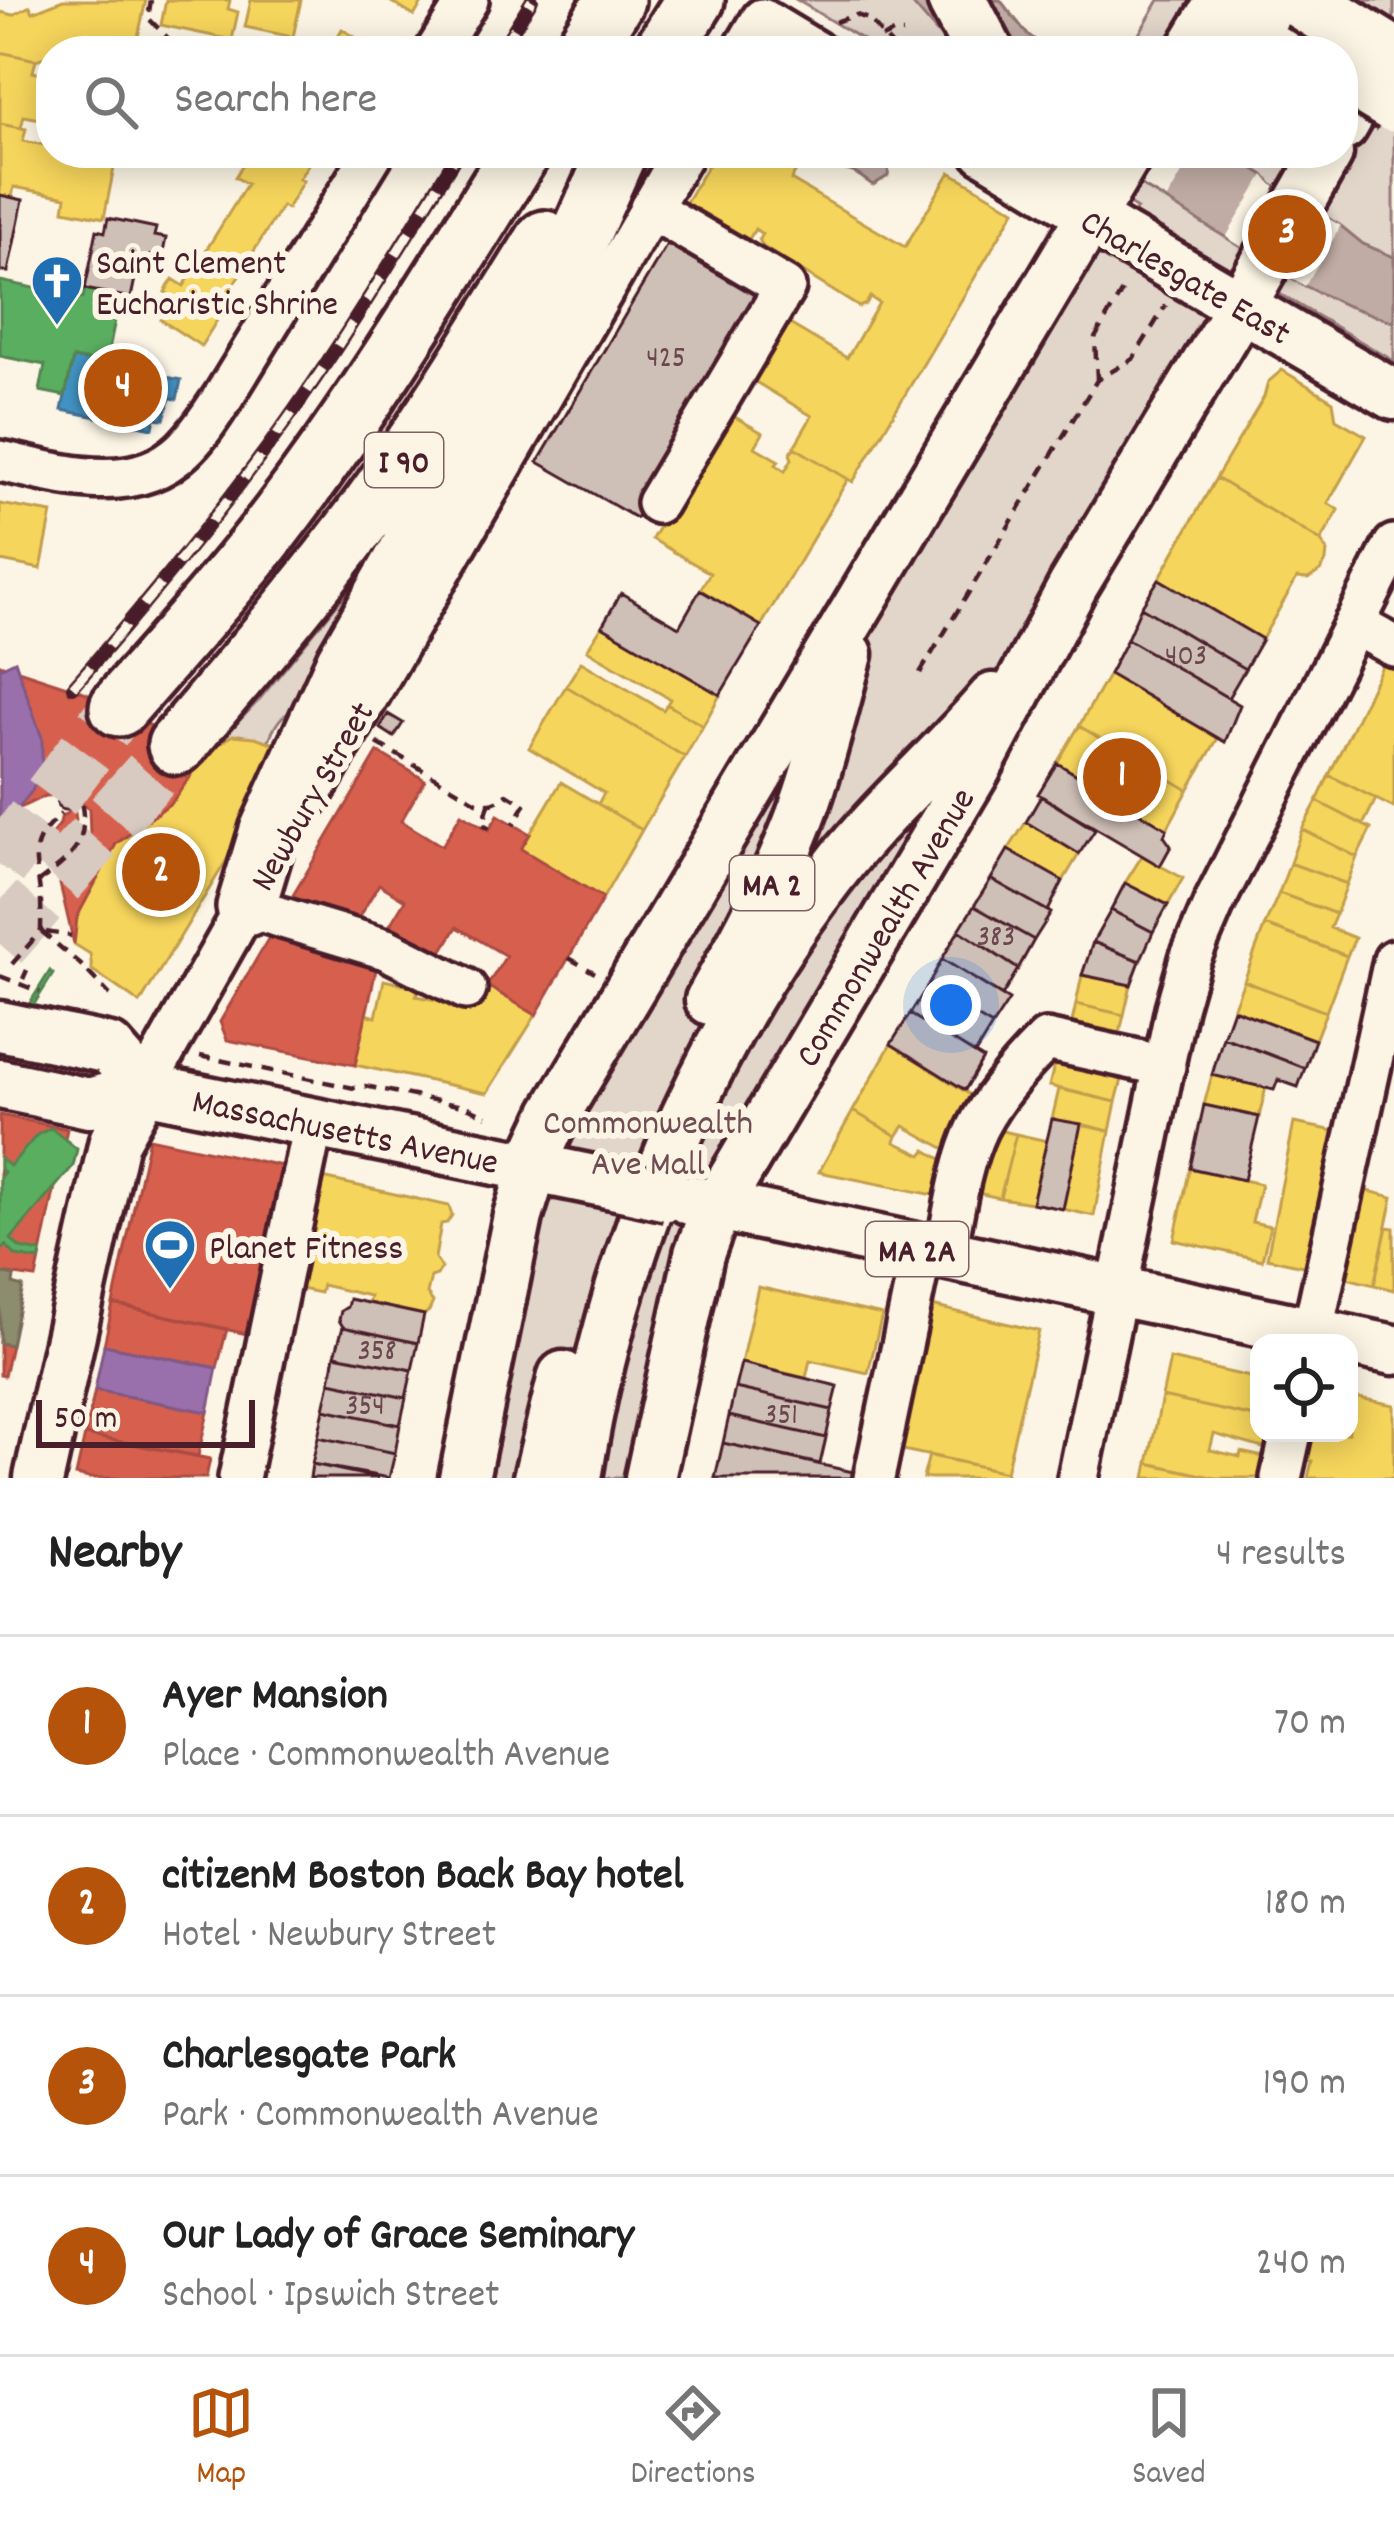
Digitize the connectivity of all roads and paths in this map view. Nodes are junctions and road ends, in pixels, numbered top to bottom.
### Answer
1 (151, 0) edge
2 (468, 0) edge
3 (615, 0) edge
4 (695, 0) edge
5 (957, 0) edge
6 (1224, 0) edge
7 (1302, 0) edge
8 (847, 18) dead end
9 (903, 33) dead end
10 (165, 36) edge
11 (445, 36) edge
12 (592, 36) edge
13 (672, 36) edge
14 (881, 36) edge
15 (886, 36) edge
16 (976, 36) edge
17 (1201, 36) edge
18 (1285, 36) edge
19 (1394, 38) edge
20 (1394, 57) edge
21 (1358, 81) edge
22 (1358, 101) edge
23 (1394, 104) edge
24 (364, 168) edge
25 (511, 168) edge
26 (590, 168) edge
27 (610, 168) edge
28 (674, 168) edge
29 (1054, 168) edge
30 (1064, 168) edge
31 (1316, 173) edge
32 (1112, 180) edge
33 (650, 208) junction
34 (1128, 282) dead end
35 (1250, 289) junction
36 (1166, 305) dead end
37 (1097, 380) junction
38 (1394, 395) edge
39 (0, 461) edge
40 (657, 503) dead end
41 (1394, 545) edge
42 (882, 565) junction
43 (1073, 586) junction
44 (1354, 624) junction
45 (1394, 646) edge
46 (920, 673) dead end
47 (119, 707) tunnel mouth
48 (367, 737) dead end
49 (176, 745) tunnel mouth
50 (81, 801) dead end
51 (489, 804) junction
52 (61, 814) dead end
53 (513, 824) dead end
54 (490, 828) dead end
55 (38, 882) junction
56 (246, 907) junction
57 (41, 931) junction
58 (71, 936) dead end
59 (569, 958) dead end
60 (1394, 960) edge
61 (12, 964) dead end
62 (587, 969) dead end
63 (27, 970) dead end
64 (22, 979) dead end
65 (466, 989) dead end
66 (110, 995) dead end
67 (0, 1025) edge
68 (1165, 1066) junction
69 (0, 1084) edge
70 (144, 1088) junction
71 (444, 1091) dead end
72 (442, 1100) dead end
73 (313, 1124) junction
74 (532, 1167) junction
75 (717, 1206) junction
76 (934, 1253) junction
77 (1118, 1293) junction
78 (1294, 1334) edge
79 (1312, 1334) edge
80 (1358, 1345) edge
81 (1394, 1350) edge
82 (1289, 1442) edge
83 (39, 1478) edge
84 (239, 1478) edge
85 (464, 1478) edge
86 (538, 1478) edge
87 (577, 1478) edge
88 (650, 1478) edge
89 (874, 1478) edge
90 (1078, 1478) edge
91 (1281, 1478) edge

1 - 10 path
2 - 11 street
3 - 12 highway
4 - 13 highway
5 - 16 highway
6 - 17 main road
6 - 18 highway
7 - 20 highway, bridge
8 - 14 path
9 - 15 path
19 - 22 main road
21 - 23 highway, bridge
24 - 39 street
25 - 47 highway, I 90
26 - 49 highway, I 90
27 - 56 highway
28 - 33 street, Newbury Street
29 - 32 street, Charlesgate East
30 - 32 highway
31 - 35 main road, Commonwealth Avenue / MA 2
32 - 35 main road, Charlesgate East
32 - 42 main road, MA 2
33 - 40 street
33 - 56 street, Newbury Street
34 - 37 path
35 - 38 main road, Charlesgate East
35 - 43 main road, Commonwealth Avenue / MA 2
36 - 37 path
37 - 46 path
41 - 44 street
42 - 74 main road
42 - 86 main road, MA 2
43 - 75 main road, Commonwealth Avenue
43 - 87 main road, Commonwealth Avenue / MA 2
44 - 45 street
44 - 68 street
48 - 51 path
50 - 55 path
51 - 53 path
51 - 54 path
52 - 55 path
55 - 57 path
56 - 65 street
56 - 70 street, Newbury Street
57 - 58 path
57 - 61 path
57 - 66 path
59 - 62 path
60 - 79 street
63 - 64 path
67 - 70 main road, Massachusetts Avenue
68 - 76 street
68 - 77 street
69 - 70 main road, Massachusetts Avenue
70 - 73 main road, Massachusetts Avenue
70 - 83 main road, Newbury Street
71 - 72 path
73 - 74 main road, Massachusetts Avenue
73 - 84 street
74 - 75 main road, Massachusetts Avenue / MA 2A, bridge
74 - 85 main road
75 - 76 main road, Massachusetts Avenue / MA 2A
75 - 88 main road, Commonwealth Avenue
76 - 77 main road, Massachusetts Avenue / MA 2A
76 - 89 street
77 - 78 main road, Massachusetts Avenue / MA 2A
77 - 90 street
80 - 81 main road, Massachusetts Avenue / MA 2A
82 - 91 street

